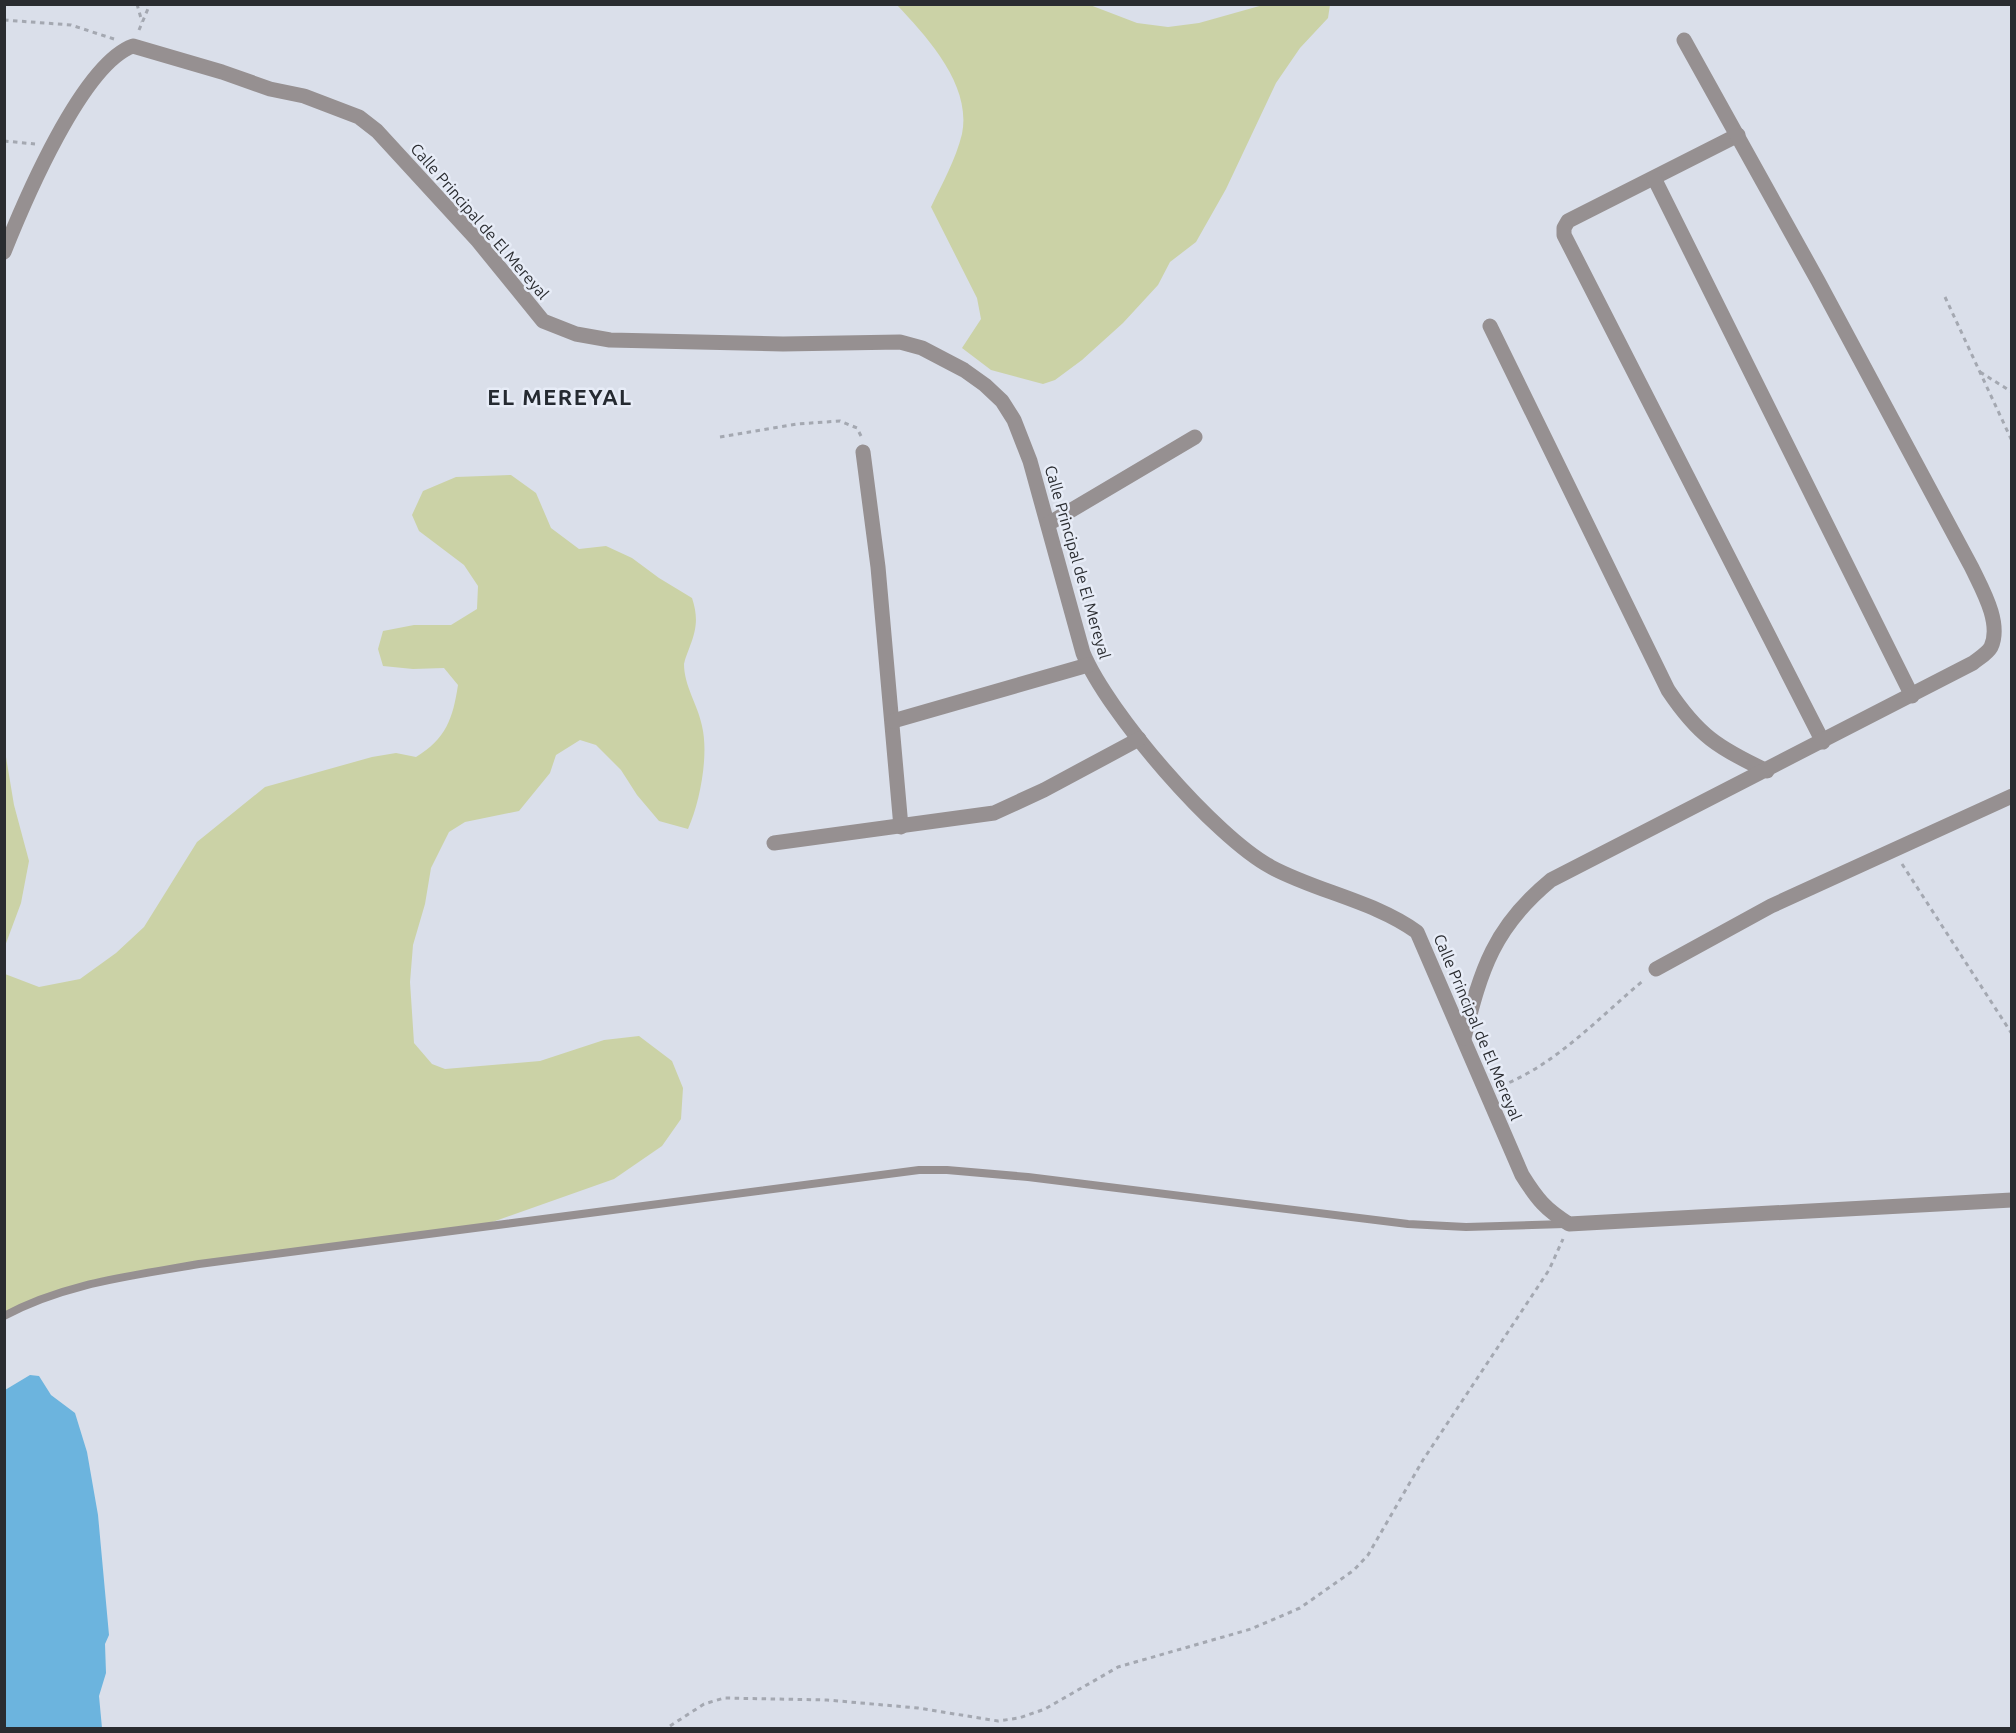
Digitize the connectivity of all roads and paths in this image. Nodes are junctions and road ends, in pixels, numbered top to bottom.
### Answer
1 (137, 4) edge
2 (150, 4) edge
3 (4, 20) edge
4 (142, 24) junction
5 (1684, 40) dead end
6 (133, 46) junction
7 (1738, 135) junction
8 (59, 136) junction
9 (4, 141) edge
10 (1654, 178) junction
11 (4, 252) edge
12 (1945, 297) dead end
13 (1490, 326) dead end
14 (2012, 357) edge
15 (2012, 371) edge
16 (1980, 372) junction
17 (2012, 392) edge
18 (720, 436) dead end
19 (1195, 437) dead end
20 (2012, 441) edge
21 (863, 452) joint
22 (1048, 524) junction
23 (1088, 665) junction
24 (1912, 696) junction
25 (893, 721) junction
26 (1138, 739) junction
27 (1823, 742) junction
28 (1767, 771) junction
29 (2012, 796) edge
30 (901, 827) junction
31 (774, 843) dead end
32 (1893, 850) junction
33 (1656, 969) joint
34 (2012, 1034) edge
35 (1464, 1038) junction
36 (1486, 1091) junction
37 (2012, 1200) edge
38 (1569, 1224) junction
39 (4, 1316) edge
40 (670, 1726) dead end

1 - 4 path
2 - 4 path
3 - 6 path
4 - 6 path
5 - 7 street
6 - 8 street
6 - 22 street, Calle Principal de El Mereyal
7 - 10 street
7 - 24 street
8 - 9 path
8 - 11 street
10 - 24 street
10 - 27 street
12 - 16 path
13 - 28 street
14 - 15 path
16 - 17 path
16 - 20 path
18 - 21 path
19 - 22 street
21 - 25 street
22 - 23 street, Calle Principal de El Mereyal
23 - 25 street
23 - 26 street, Calle Principal de El Mereyal
24 - 27 street
25 - 30 street
26 - 30 street
26 - 35 street, Calle Principal de El Mereyal
27 - 28 street
28 - 35 street
29 - 32 street
30 - 31 street
32 - 33 street
32 - 34 path
33 - 36 path
35 - 36 street, Calle Principal de El Mereyal
36 - 38 street, Calle Principal de El Mereyal
37 - 38 street
38 - 39 lane
38 - 40 path

